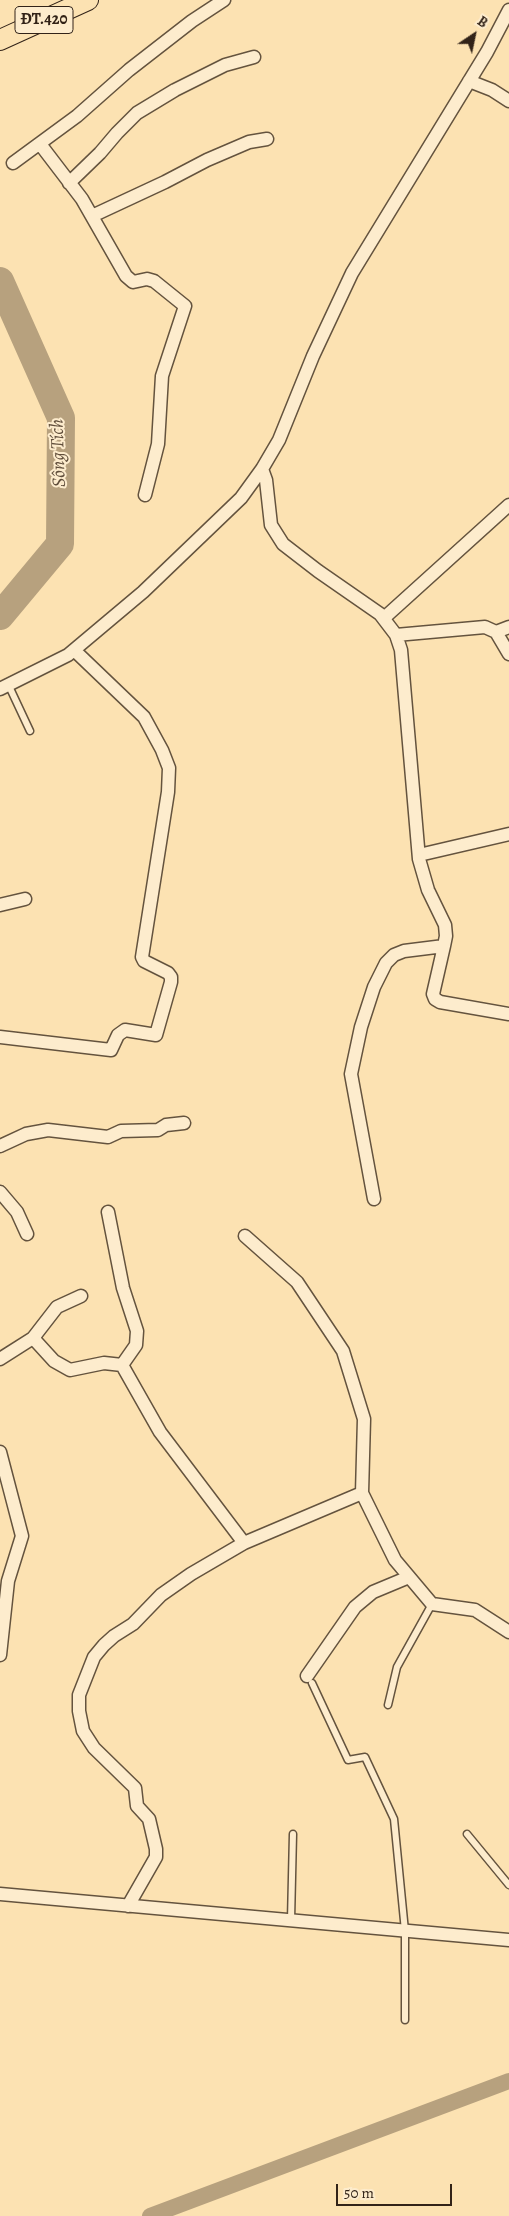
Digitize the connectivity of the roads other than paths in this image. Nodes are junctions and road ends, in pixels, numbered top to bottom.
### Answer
1 (85, 0) edge
2 (224, 0) edge
3 (509, 10) edge
4 (0, 40) edge
5 (254, 56) dead end
6 (469, 81) junction
7 (509, 101) edge
8 (267, 139) dead end
9 (40, 144) junction
10 (13, 163) dead end
11 (70, 183) junction
12 (92, 216) junction
13 (262, 469) junction
14 (145, 495) dead end
15 (509, 505) edge
16 (384, 618) junction
17 (509, 627) edge
18 (496, 632) junction
19 (396, 635) junction
20 (74, 650) junction
21 (509, 654) edge
22 (4, 686) edge
23 (30, 732) dead end
24 (509, 834) edge
25 (419, 855) junction
26 (25, 899) dead end
27 (0, 905) edge
28 (444, 946) junction
29 (509, 1014) edge
30 (0, 1036) edge
31 (184, 1123) dead end
32 (0, 1146) edge
33 (0, 1192) edge
34 (374, 1199) dead end
35 (108, 1212) dead end
36 (27, 1234) dead end
37 (245, 1236) dead end
38 (82, 1296) dead end
39 (33, 1338) junction
40 (0, 1359) edge
41 (122, 1365) junction
42 (0, 1452) edge
43 (362, 1492) junction
44 (244, 1543) junction
45 (409, 1577) junction
46 (432, 1604) junction
47 (509, 1632) edge
48 (0, 1655) edge
49 (309, 1680) joint
50 (388, 1705) dead end
51 (293, 1834) dead end
52 (467, 1834) dead end
53 (509, 1886) edge
54 (0, 1894) edge
55 (128, 1906) junction
56 (291, 1920) junction
57 (406, 1931) junction
58 (509, 1940) edge
59 (404, 2020) dead end

1 - 4 main road, ĐT.420
2 - 9 street
3 - 6 street
5 - 11 street
6 - 7 street
6 - 13 street
8 - 12 street
9 - 10 street
9 - 11 street
11 - 12 street
12 - 14 street
13 - 16 street
13 - 20 street
15 - 16 street
16 - 19 street
17 - 18 street
18 - 19 street
18 - 21 street
19 - 25 street
20 - 22 street
20 - 30 street
22 - 23 lane
24 - 25 street
25 - 28 street
26 - 27 street
28 - 29 street
28 - 34 street
31 - 32 street
33 - 36 street
35 - 41 street
37 - 43 street
38 - 39 street
39 - 40 street
39 - 41 street
41 - 44 street
42 - 48 street
43 - 44 street
43 - 45 street
44 - 55 street
45 - 46 street
45 - 49 street
46 - 47 street
46 - 50 lane
49 - 57 lane
51 - 56 lane
52 - 53 lane
54 - 55 street
55 - 56 street
56 - 57 street
57 - 58 street
57 - 59 lane

